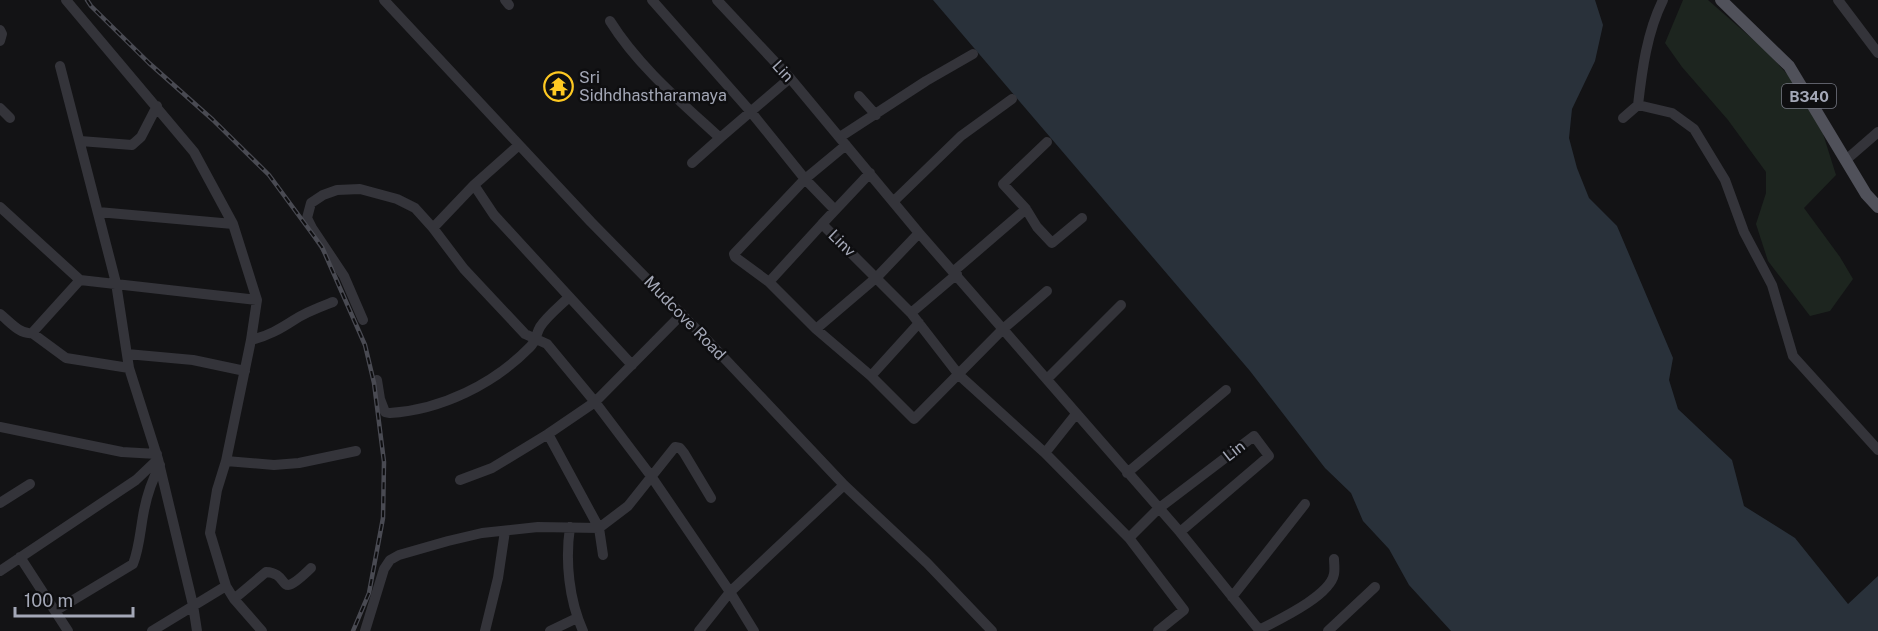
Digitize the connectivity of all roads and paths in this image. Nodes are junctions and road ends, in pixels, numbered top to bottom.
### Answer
1 (66, 0) edge
2 (384, 0) edge
3 (652, 0) edge
4 (733, 0) edge
5 (1664, 0) edge
6 (1721, 0) edge
7 (1838, 0) edge
8 (720, 4) edge
9 (610, 21) dead end
10 (0, 30) edge
11 (0, 41) edge
12 (1878, 52) edge
13 (973, 54) dead end
14 (60, 66) dead end
15 (790, 78) junction
16 (859, 96) dead end
17 (1012, 99) dead end
18 (1638, 105) junction
19 (157, 106) junction
20 (0, 108) edge
21 (751, 112) junction
22 (876, 115) junction
23 (10, 118) dead end
24 (1623, 118) dead end
25 (1878, 132) edge
26 (720, 138) junction
27 (80, 141) junction
28 (843, 141) junction
29 (1047, 142) dead end
30 (519, 146) junction
31 (1847, 159) junction
32 (692, 164) dead end
33 (870, 173) junction
34 (805, 179) junction
35 (474, 185) junction
36 (894, 201) junction
37 (0, 207) edge
38 (1878, 207) edge
39 (1026, 209) junction
40 (835, 210) junction
41 (98, 212) junction
42 (1082, 218) dead end
43 (233, 224) junction
44 (822, 224) junction
45 (433, 228) junction
46 (920, 233) junction
47 (955, 273) junction
48 (877, 277) junction
49 (80, 280) junction
50 (116, 282) junction
51 (769, 282) junction
52 (1047, 291) dead end
53 (569, 297) junction
54 (257, 300) junction
55 (333, 302) dead end
56 (1121, 305) dead end
57 (911, 313) junction
58 (0, 314) edge
59 (682, 314) junction
60 (363, 320) dead end
61 (919, 323) junction
62 (1003, 328) junction
63 (816, 329) junction
64 (32, 333) junction
65 (536, 338) junction
66 (252, 340) junction
67 (127, 354) junction
68 (632, 365) junction
69 (129, 368) junction
70 (245, 371) junction
71 (959, 375) junction
72 (870, 376) junction
73 (1047, 379) junction
74 (377, 380) dead end
75 (1226, 390) dead end
76 (595, 402) junction
77 (1076, 414) junction
78 (0, 427) edge
79 (548, 434) junction
80 (1878, 450) edge
81 (356, 451) dead end
82 (1045, 453) junction
83 (158, 460) junction
84 (226, 461) junction
85 (1127, 473) junction
86 (651, 476) junction
87 (459, 480) dead end
88 (30, 484) dead end
89 (844, 486) junction
90 (711, 498) dead end
91 (0, 503) edge
92 (1305, 504) dead end
93 (1158, 509) junction
94 (570, 527) junction
95 (599, 528) junction
96 (506, 531) junction
97 (1179, 532) junction
98 (1129, 538) junction
99 (603, 555) dead end
100 (21, 557) junction
101 (1334, 559) dead end
102 (311, 568) dead end
103 (0, 571) edge
104 (226, 586) junction
105 (1375, 587) dead end
106 (730, 592) junction
107 (1232, 597) junction
108 (234, 599) junction
109 (193, 605) junction
110 (55, 611) junction
111 (577, 618) junction
112 (68, 631) edge
113 (152, 631) edge
114 (197, 631) edge
115 (262, 631) edge
116 (365, 631) edge
117 (485, 631) edge
118 (550, 631) edge
119 (583, 631) edge
120 (699, 631) edge
121 (753, 631) edge
122 (992, 631) edge
123 (1158, 631) edge
124 (1259, 631) edge
125 (1328, 631) edge

1 - 19 street
2 - 30 street, Mudcove Road
3 - 21 street
4 - 8 street
5 - 18 street
6 - 31 main road, B340
7 - 12 street
8 - 15 street, Lin
9 - 26 street
10 - 11 street
13 - 22 street
14 - 27 street
15 - 21 street
15 - 28 street, Lin
16 - 22 street
17 - 36 street
18 - 24 street
18 - 80 street
19 - 27 street
19 - 43 street
20 - 23 street
21 - 26 street
21 - 34 street
22 - 28 street
25 - 31 street
26 - 32 street
27 - 41 street
28 - 33 street, Lin
28 - 34 street
29 - 39 street
30 - 35 street
30 - 59 street, Mudcove Road
31 - 38 main road, B340
33 - 36 street, Lin
33 - 40 street, Linv
34 - 40 street
34 - 51 street
35 - 45 street
35 - 53 street
36 - 46 street, Lin
37 - 49 street
39 - 42 street
39 - 47 street
40 - 44 street, Linv
41 - 43 street
41 - 50 street
43 - 54 street
44 - 48 street, Linv
44 - 51 street
45 - 60 street
45 - 65 street
46 - 47 street, Lin
46 - 48 street
47 - 57 street
47 - 62 street, Lin
48 - 57 street, Linv
48 - 63 street
49 - 50 street
49 - 64 street
50 - 54 street
50 - 67 street
51 - 63 street
52 - 62 street
53 - 65 street
53 - 68 street
54 - 66 street
55 - 66 street
56 - 73 street
57 - 61 street
58 - 64 street
59 - 68 street
59 - 89 street, Mudcove Road
61 - 71 street
61 - 72 street
62 - 71 street
62 - 73 street, Lin
63 - 72 street
64 - 69 street
65 - 74 street
65 - 76 street
66 - 70 street
67 - 69 street
67 - 70 street
68 - 76 street
69 - 83 street
70 - 84 street
71 - 72 street
71 - 82 street
73 - 77 street, Lin
75 - 85 street
76 - 79 street
76 - 86 street
77 - 82 street
77 - 85 street, Lin
78 - 83 street
79 - 87 street
79 - 95 street
81 - 84 street
82 - 98 street
83 - 100 street
83 - 109 street
83 - 110 street
84 - 104 street
85 - 93 street, Lin
86 - 90 street
86 - 95 street
86 - 106 street
88 - 91 street
89 - 106 street
89 - 122 street, Mudcove Road
92 - 107 street
93 - 97 street, Lin
93 - 97 street, Lin
93 - 98 street, Lin
94 - 95 street
94 - 96 street
94 - 111 street
95 - 99 street
96 - 116 street
96 - 117 street
97 - 107 street, Lin
98 - 123 street
100 - 103 street
100 - 110 street
101 - 124 street
102 - 108 street
104 - 108 street
104 - 109 street
105 - 125 street
106 - 120 street
106 - 121 street
107 - 124 street, Lin
108 - 115 street
109 - 113 street
109 - 114 street
110 - 112 street
111 - 118 street
111 - 119 street

